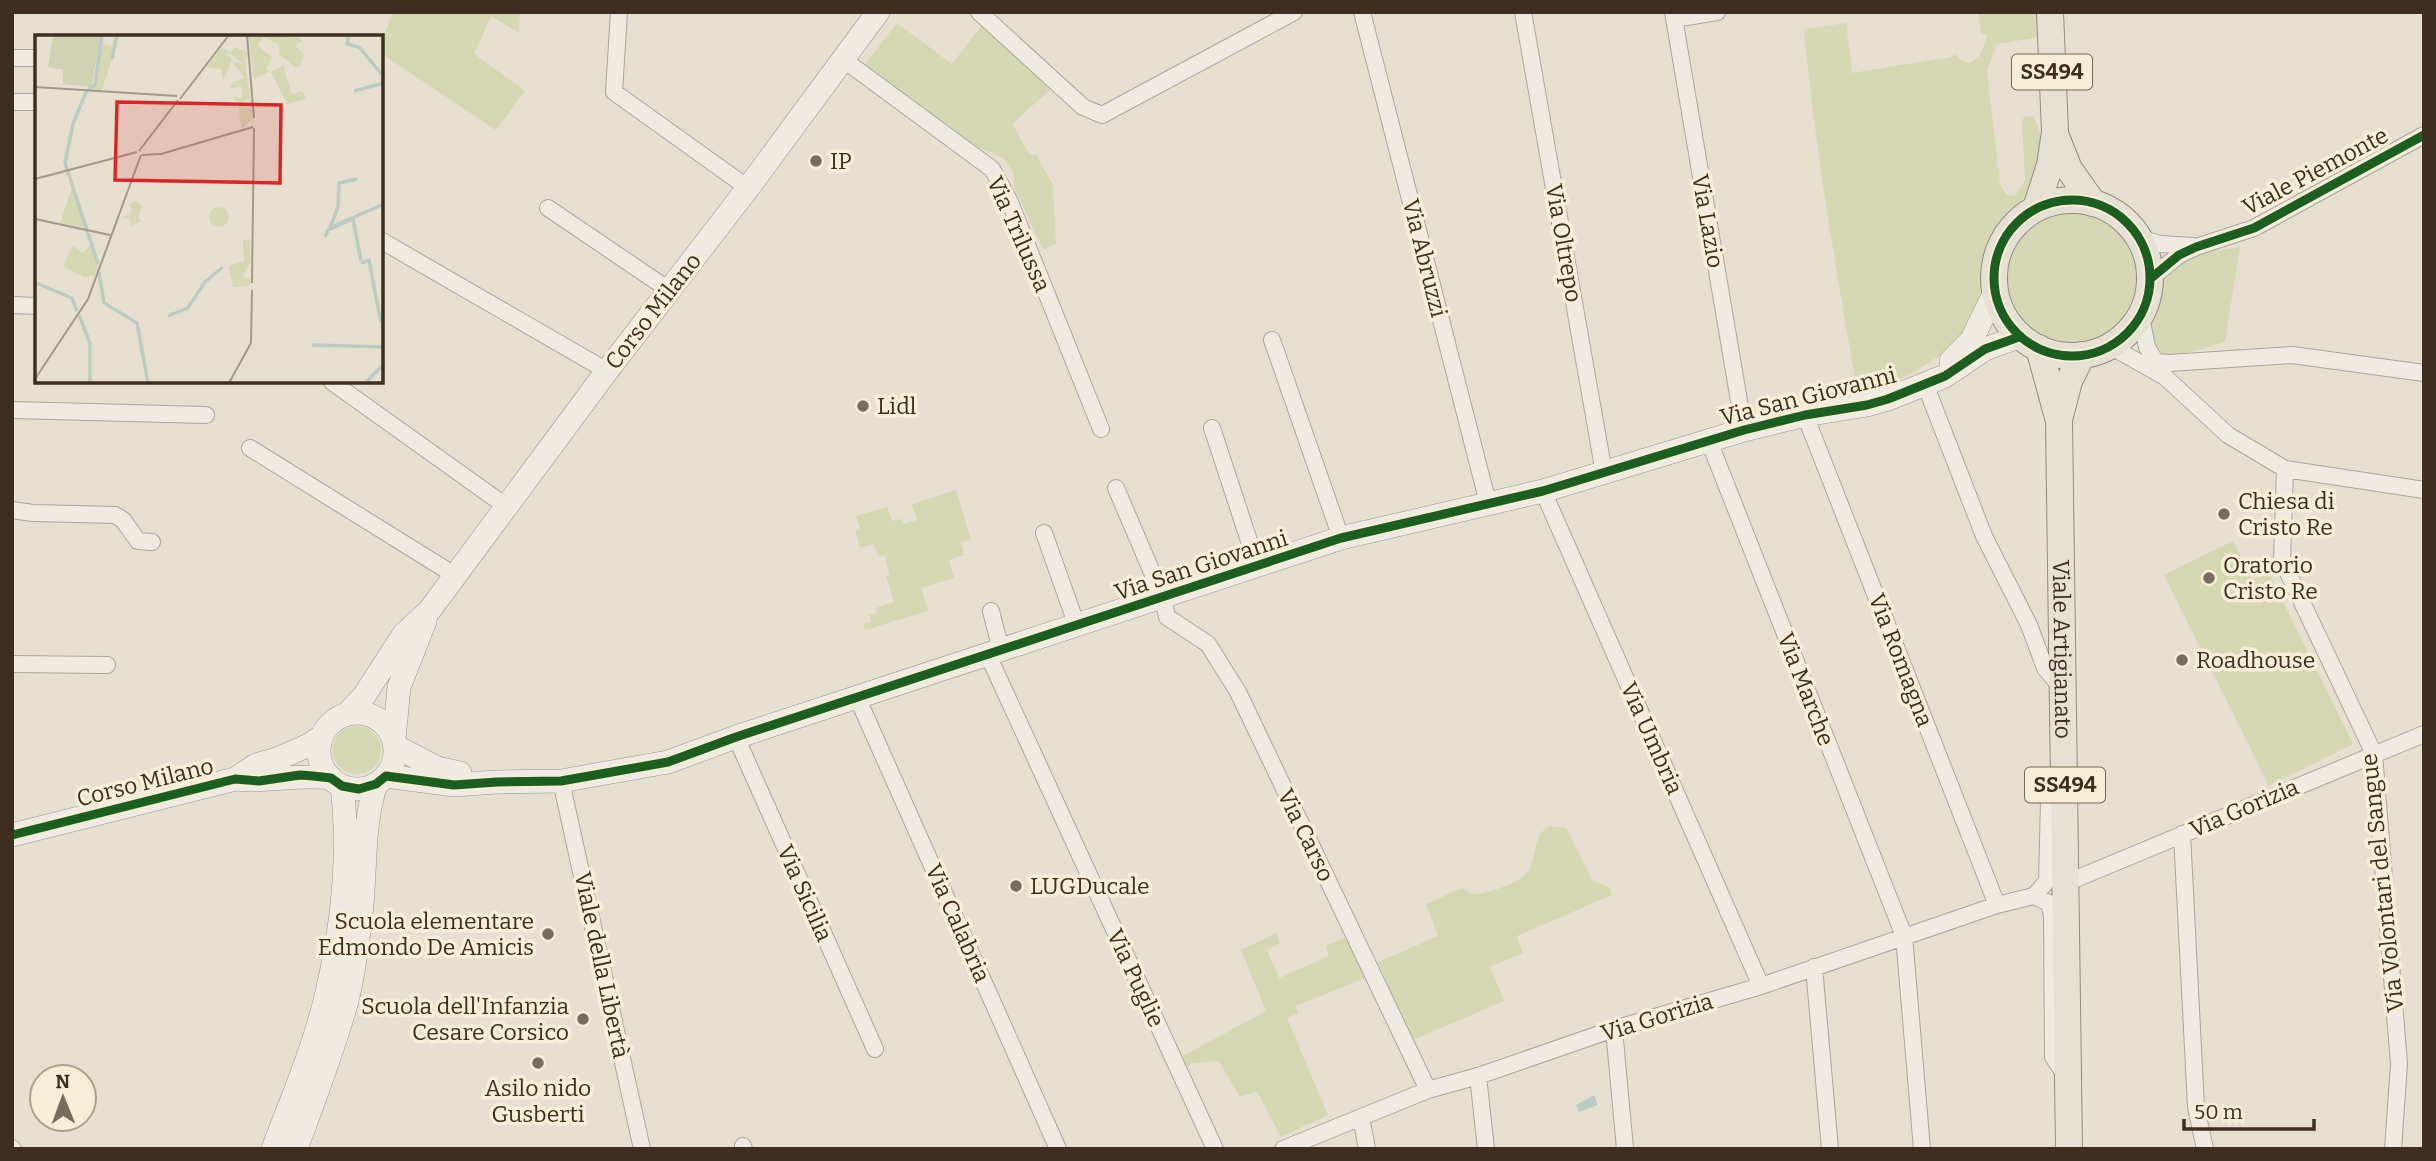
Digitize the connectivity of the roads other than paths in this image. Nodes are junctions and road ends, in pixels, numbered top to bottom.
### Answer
1 (619, 12) edge
2 (878, 12) edge
3 (979, 12) edge
4 (1294, 12) edge
5 (1362, 12) edge
6 (1523, 12) edge
7 (1717, 12) edge
8 (2050, 12) edge
9 (1673, 15) edge
10 (12, 58) edge
11 (35, 58) edge
12 (844, 60) junction
13 (12, 102) edge
14 (35, 102) edge
15 (2055, 132) junction
16 (2424, 135) edge
17 (748, 188) junction
18 (2093, 203) junction
19 (548, 208) dead end
20 (2036, 208) junction
21 (2140, 238) junction
22 (383, 242) edge
23 (2196, 247) junction
24 (2150, 279) junction
25 (669, 290) junction
26 (1994, 295) junction
27 (12, 305) edge
28 (35, 306) edge
29 (2141, 317) junction
30 (1272, 340) dead end
31 (2029, 343) junction
32 (2110, 346) junction
33 (2082, 355) junction
34 (2156, 362) junction
35 (607, 371) junction
36 (2424, 373) edge
37 (2165, 377) junction
38 (333, 383) edge
39 (1924, 384) junction
40 (12, 410) edge
41 (206, 415) dead end
42 (1805, 415) junction
43 (2059, 421) junction
44 (1212, 428) dead end
45 (1101, 429) dead end
46 (1744, 430) junction
47 (1709, 441) junction
48 (250, 448) dead end
49 (2285, 469) junction
50 (1604, 473) junction
51 (1116, 488) dead end
52 (2424, 490) edge
53 (1543, 491) junction
54 (1488, 503) junction
55 (507, 507) junction
56 (12, 510) edge
57 (1044, 533) dead end
58 (1341, 538) junction
59 (152, 542) dead end
60 (1258, 565) junction
61 (456, 576) junction
62 (1163, 598) junction
63 (429, 611) junction
64 (990, 611) dead end
65 (1077, 626) junction
66 (995, 652) junction
67 (12, 664) edge
68 (107, 664) dead end
69 (2063, 689) junction
70 (857, 697) junction
71 (347, 714) junction
72 (2424, 734) edge
73 (321, 737) junction
74 (736, 737) junction
75 (394, 742) junction
76 (2374, 754) junction
77 (2064, 758) junction
78 (235, 779) junction
79 (381, 780) junction
80 (561, 781) junction
81 (336, 782) junction
82 (497, 782) junction
83 (2182, 834) junction
84 (12, 835) edge
85 (2066, 883) junction
86 (2034, 895) junction
87 (1997, 905) junction
88 (2066, 920) junction
89 (1904, 936) junction
90 (1814, 967) junction
91 (1761, 986) junction
92 (1614, 1029) junction
93 (875, 1049) dead end
94 (1478, 1076) junction
95 (2068, 1078) junction
96 (1428, 1090) junction
97 (1362, 1118) junction
98 (637, 1147) edge
99 (273, 1149) edge
100 (296, 1149) edge
101 (1058, 1149) edge
102 (1214, 1149) edge
103 (1283, 1149) edge
104 (1367, 1149) edge
105 (1486, 1149) edge
106 (1625, 1149) edge
107 (1830, 1149) edge
108 (1922, 1149) edge
109 (2069, 1149) edge
110 (2081, 1149) edge
111 (2205, 1149) edge
112 (2393, 1149) edge

1 - 17 street
2 - 12 street, Corso Milano
3 - 4 street
5 - 54 street, Via Abruzzi
6 - 50 street, Via Oltrepo
7 - 9 street
8 - 15 main road, SS494
9 - 46 street, Via Lazio
10 - 11 street
12 - 17 street, Corso Milano
12 - 45 street, Via Trilussa
13 - 14 street
15 - 18 main road, SS494
15 - 20 main road, SS494
16 - 23 street, Viale Piemonte
17 - 25 street, Corso Milano
18 - 20 main road, SS494
18 - 21 main road, SS494
19 - 25 street
20 - 26 main road, SS494
21 - 23 street, Viale Piemonte
21 - 24 main road, SS494
22 - 35 street
23 - 24 street, Viale Piemonte
24 - 29 main road, SS494
25 - 35 street, Corso Milano
26 - 31 main road, SS494
26 - 39 street, Via San Giovanni
27 - 28 street
29 - 32 main road, SS494
29 - 34 street
30 - 58 street
31 - 33 main road, SS494
31 - 39 street, Via San Giovanni
31 - 43 main road, Viale Artigianato / SS494
32 - 33 main road, SS494
32 - 37 street
33 - 43 main road, Viale Artigianato / SS494
34 - 36 street
34 - 37 street
35 - 55 street, Corso Milano
37 - 49 street
38 - 55 street
39 - 42 street, Via San Giovanni
39 - 69 street
40 - 41 street
42 - 46 street, Via San Giovanni
42 - 87 street, Via Romagna
43 - 69 main road, Viale Artigianato / SS494
44 - 60 street
46 - 47 street, Via San Giovanni
47 - 50 street, Via San Giovanni
47 - 89 street, Via Marche
48 - 61 street
49 - 52 street
49 - 76 street, Via Volontari del Sangue
50 - 53 street, Via San Giovanni
51 - 62 street, Via Carso
53 - 54 street, Via San Giovanni
53 - 91 street, Via Umbria
54 - 58 street, Via San Giovanni
55 - 61 street, Corso Milano
56 - 59 street
57 - 65 street
58 - 60 street, Via San Giovanni
60 - 62 street, Via San Giovanni
61 - 63 street, Corso Milano
62 - 65 street, Via San Giovanni
62 - 96 street, Via Carso
63 - 71 street, Corso Milano
63 - 75 street, Corso Milano
64 - 66 street, Via Puglie
65 - 66 street, Via San Giovanni
66 - 70 street, Via San Giovanni
66 - 102 street, Via Puglie
67 - 68 street
69 - 77 main road, Viale Artigianato / SS494
70 - 74 street, Via San Giovanni
70 - 101 street, Via Calabria
71 - 73 street
71 - 75 street
72 - 76 street, Via Gorizia
73 - 78 street, Corso Milano
73 - 81 street
74 - 80 street, Via San Giovanni
74 - 93 street, Via Sicilia
75 - 79 street
75 - 82 street, Via San Giovanni
76 - 83 street, Via Gorizia
76 - 112 street, Via Volontari del Sangue
77 - 85 main road, Viale Artigianato / SS494
77 - 86 street
78 - 81 street, Corso Milano
78 - 84 street, Corso Milano
79 - 81 street
79 - 82 street, Via San Giovanni
79 - 100 street
80 - 82 street, Via San Giovanni
80 - 98 street, Viale della Libertà
81 - 99 street
83 - 85 street, Via Gorizia
83 - 111 street
85 - 88 main road, Viale Artigianato / SS494
86 - 87 street, Via Gorizia
86 - 95 street
87 - 89 street, Via Gorizia
88 - 95 main road, Viale Artigianato / SS494
88 - 110 street, Viale Artigianato
89 - 90 street, Via Gorizia
89 - 108 street, Via Marche
90 - 91 street, Via Gorizia
90 - 107 street
91 - 92 street, Via Gorizia
92 - 94 street, Via Gorizia
92 - 106 street
94 - 96 street, Via Gorizia
94 - 105 street
95 - 109 main road, Viale Artigianato / SS494
96 - 97 street, Via Gorizia
97 - 103 street, Via Gorizia
97 - 104 street

